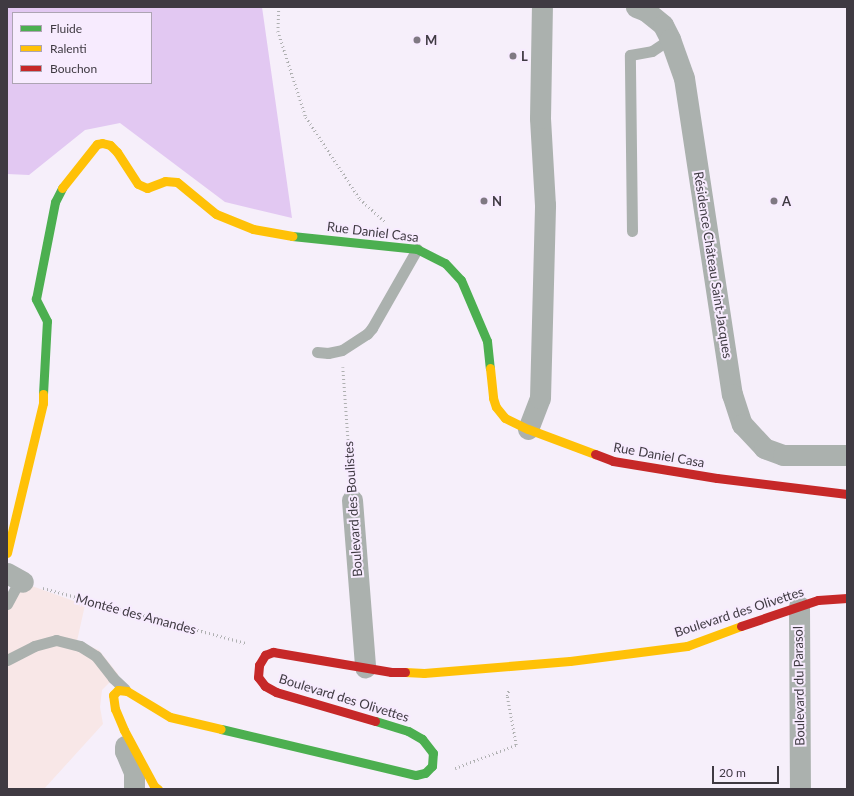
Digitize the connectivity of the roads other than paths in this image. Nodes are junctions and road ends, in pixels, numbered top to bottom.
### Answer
1 (542, 7) edge
2 (636, 7) edge
3 (670, 39) junction
4 (632, 231) dead end
5 (417, 249) junction
6 (317, 352) dead end
7 (528, 430) junction
8 (847, 455) edge
9 (847, 494) edge
10 (352, 500) road end
11 (7, 553) edge
12 (16, 579) edge
13 (847, 598) edge
14 (7, 604) edge
15 (798, 606) junction
16 (7, 660) edge
17 (365, 667) junction
18 (127, 691) junction
19 (124, 730) junction
20 (134, 789) edge
21 (158, 789) edge
22 (800, 789) edge

1 - 7 street
2 - 3 street, Résidence Château Saint-Jacques
3 - 4 lane
3 - 8 street, Résidence Château Saint-Jacques
5 - 6 lane
5 - 7 street, Rue Daniel Casa
5 - 11 street, Rue Daniel Casa
7 - 9 street, Rue Daniel Casa
10 - 17 street, Boulevard des Boulistes
12 - 14 lane
13 - 15 street, Boulevard des Olivettes
15 - 17 street, Boulevard des Olivettes
15 - 22 street, Boulevard du Parasol
16 - 18 lane
17 - 18 street, Boulevard des Olivettes
18 - 19 street
19 - 20 street
19 - 21 street

